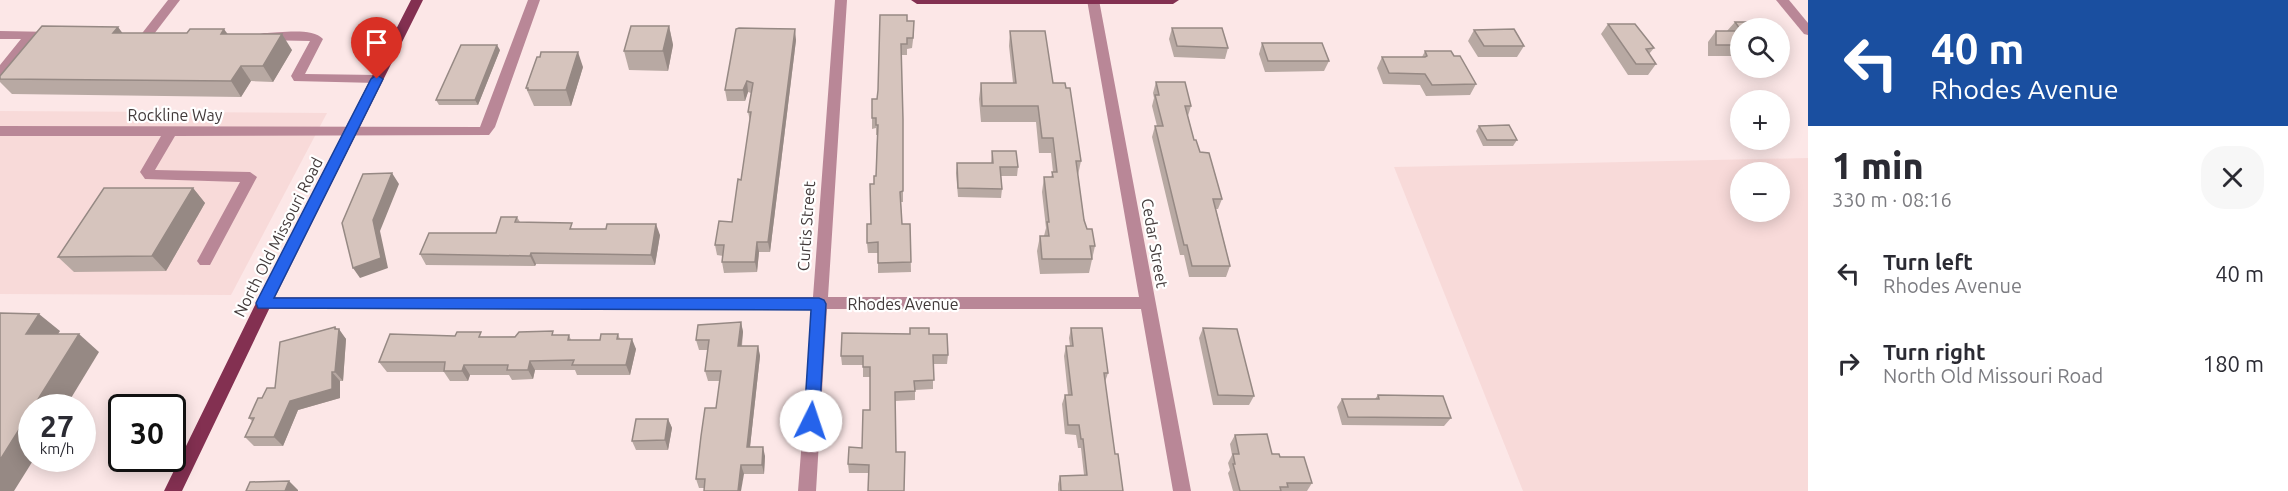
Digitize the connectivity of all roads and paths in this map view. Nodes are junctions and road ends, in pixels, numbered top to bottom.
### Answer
1 (174, 0) edge
2 (417, 0) edge
3 (534, 0) edge
4 (841, 0) edge
5 (916, 0) edge
6 (1093, 0) edge
7 (1173, 0) edge
8 (1782, 0) edge
9 (1808, 31) edge
10 (0, 35) edge
11 (147, 35) edge
12 (31, 36) junction
13 (66, 36) edge
14 (253, 37) edge
15 (0, 74) edge
16 (377, 79) junction
17 (0, 131) edge
18 (171, 132) junction
19 (351, 132) junction
20 (205, 261) dead end
21 (264, 303) junction
22 (1147, 303) junction
23 (819, 304) junction
24 (173, 491) edge
25 (807, 491) edge
26 (1182, 491) edge

1 - 11 street
2 - 16 main road, North Old Missouri Road
3 - 19 street, Rockline Way
4 - 23 street, Curtis Street
5 - 6 main road
6 - 7 main road
6 - 22 street, Cedar Street
8 - 9 street
10 - 12 street
12 - 13 street
12 - 15 street
14 - 16 street
16 - 19 main road, North Old Missouri Road
17 - 18 street, Rockline Way
18 - 19 street, Rockline Way
18 - 20 street
19 - 21 main road, North Old Missouri Road
21 - 23 street, Rhodes Avenue
21 - 24 main road, North Old Missouri Road
22 - 23 street, Rhodes Avenue
22 - 26 street, Cedar Street
23 - 25 street, Curtis Street

